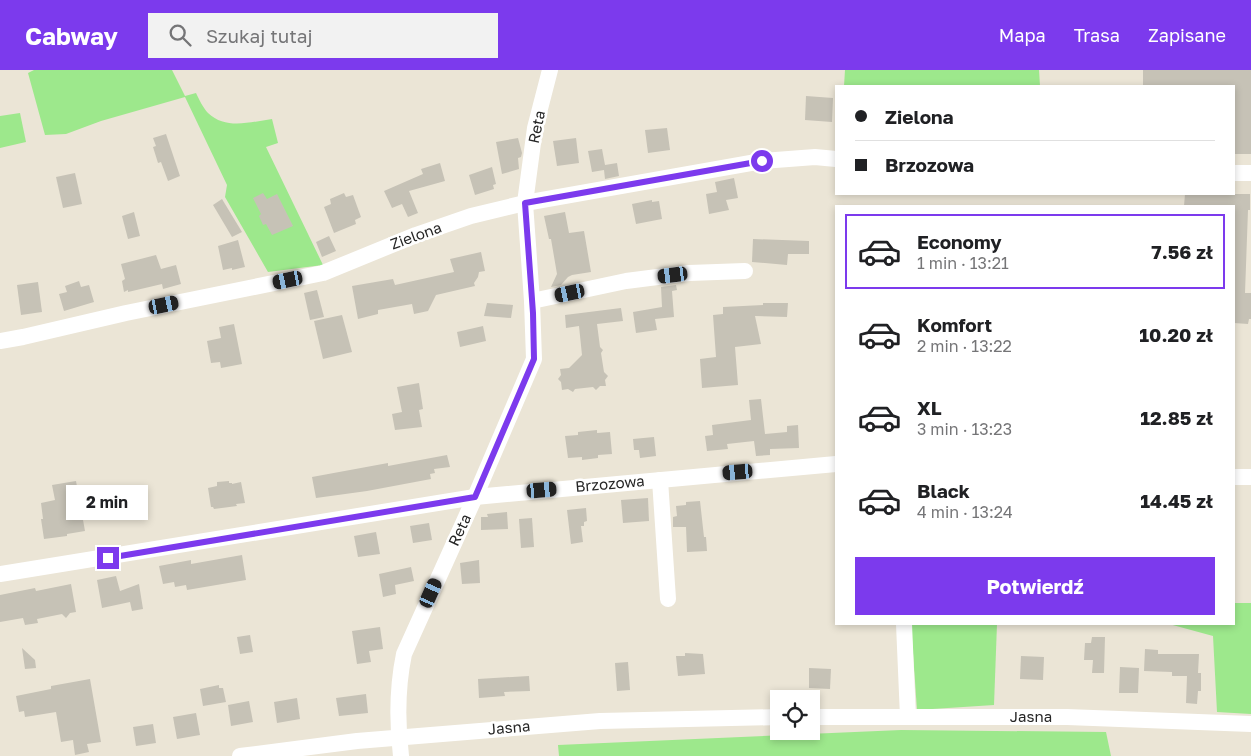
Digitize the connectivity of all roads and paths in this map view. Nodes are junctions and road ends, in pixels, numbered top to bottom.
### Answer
1 (550, 70) edge
2 (835, 159) edge
3 (1235, 173) edge
4 (1251, 174) edge
5 (525, 203) junction
6 (745, 271) dead end
7 (532, 301) junction
8 (0, 341) edge
9 (835, 464) edge
10 (1235, 477) edge
11 (1251, 477) edge
12 (660, 480) junction
13 (475, 497) junction
14 (0, 574) edge
15 (668, 599) dead end
16 (904, 625) edge
17 (908, 716) junction
18 (770, 717) edge
19 (820, 717) edge
20 (1251, 724) edge
21 (399, 737) junction
22 (240, 756) edge
23 (401, 756) edge

1 - 5 street, Reta
2 - 5 street, Zielona
3 - 4 street
5 - 7 street, Reta
5 - 8 street, Zielona
6 - 7 street
7 - 13 street, Reta
9 - 12 street, Brzozowa
10 - 11 street
12 - 13 street, Brzozowa
12 - 15 street
13 - 14 street, Brzozowa
13 - 21 street, Reta
16 - 17 street
17 - 19 street, Jasna
17 - 20 street, Jasna
18 - 21 street, Jasna
21 - 22 street, Jasna
21 - 23 street, Reta

